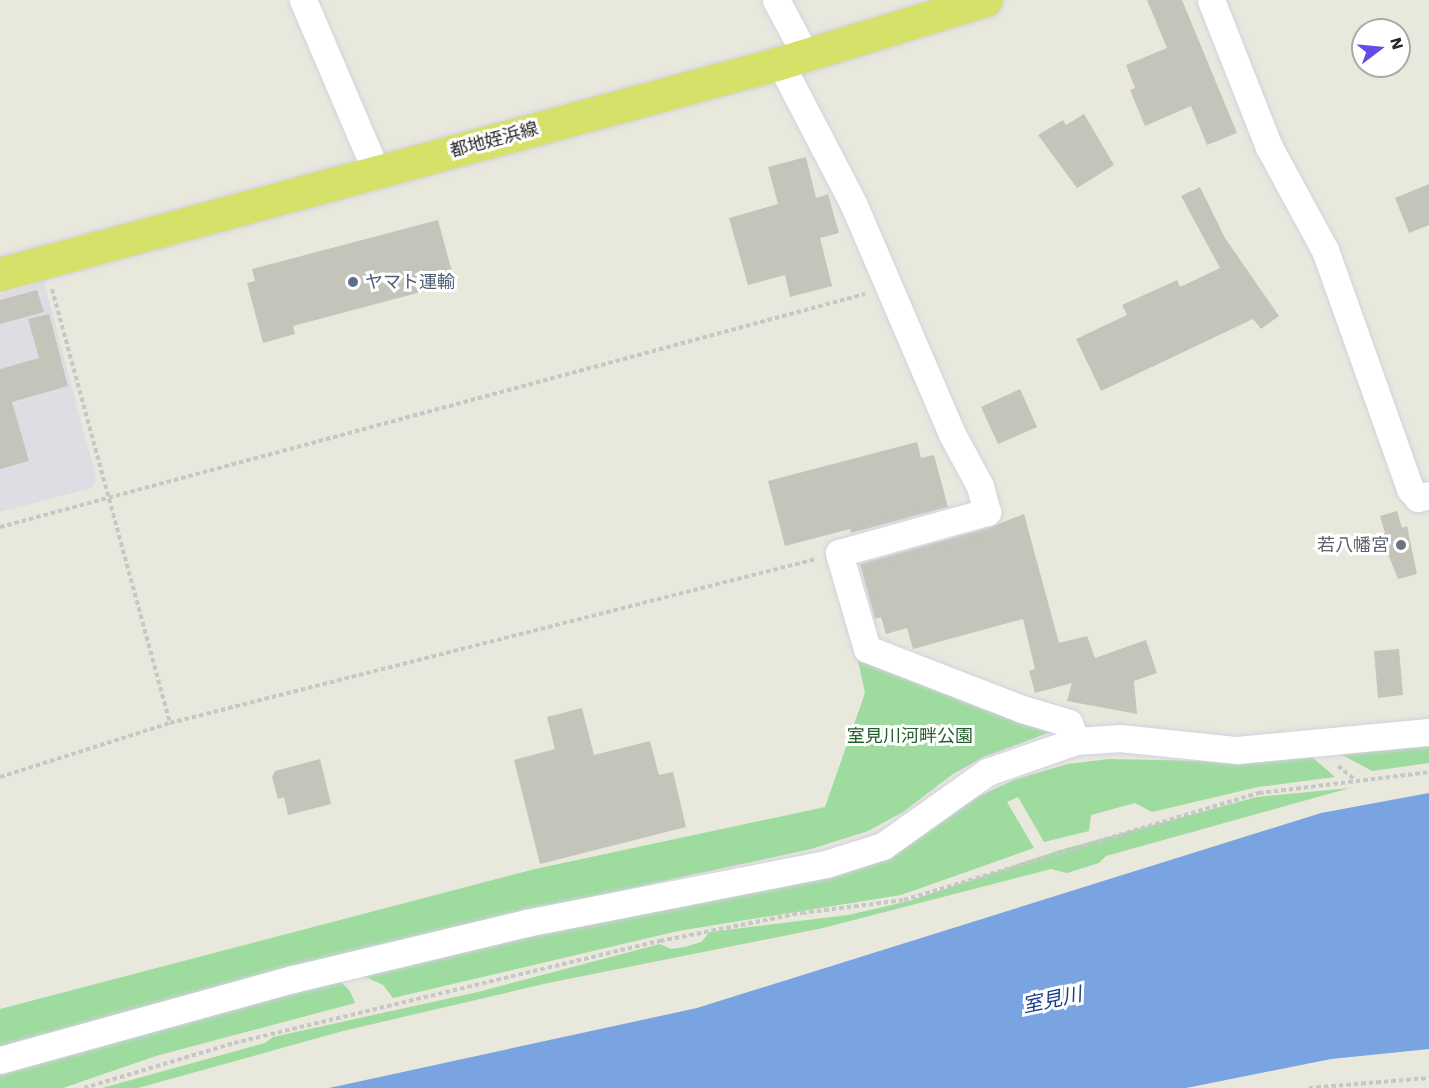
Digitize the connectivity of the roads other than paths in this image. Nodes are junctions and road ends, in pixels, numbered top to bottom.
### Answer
1 (303, 0) edge
2 (776, 0) edge
3 (1211, 0) edge
4 (970, 3) edge
5 (793, 60) junction
6 (376, 171) junction
7 (0, 274) edge
8 (1429, 495) edge
9 (1429, 732) edge
10 (1076, 741) junction
11 (0, 1060) edge

1 - 6 street
2 - 5 street
3 - 8 street
4 - 5 main road, 都地姪浜線
5 - 6 main road, 都地姪浜線
5 - 10 street
6 - 7 main road, 都地姪浜線
9 - 10 street
10 - 11 street

